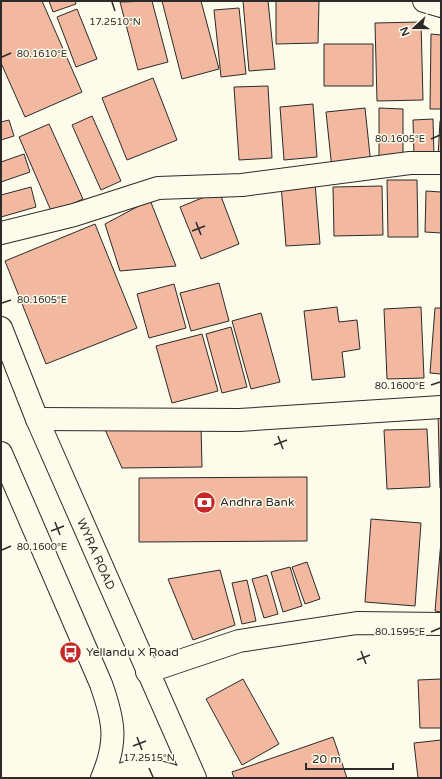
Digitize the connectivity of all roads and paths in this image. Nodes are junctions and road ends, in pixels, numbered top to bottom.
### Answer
1 (424, 1) edge
2 (441, 6) edge
3 (441, 163) edge
4 (1, 233) edge
5 (1, 328) edge
6 (441, 407) edge
7 (37, 419) junction
8 (1, 453) edge
9 (441, 624) edge
10 (147, 672) junction
11 (102, 778) edge
12 (113, 778) edge
13 (179, 778) edge
14 (195, 778) edge

1 - 2 street
3 - 4 street
5 - 7 street, WYRA ROAD
6 - 7 street
7 - 10 street, WYRA ROAD
8 - 11 street
9 - 10 street
10 - 14 street, WYRA ROAD
12 - 13 street

